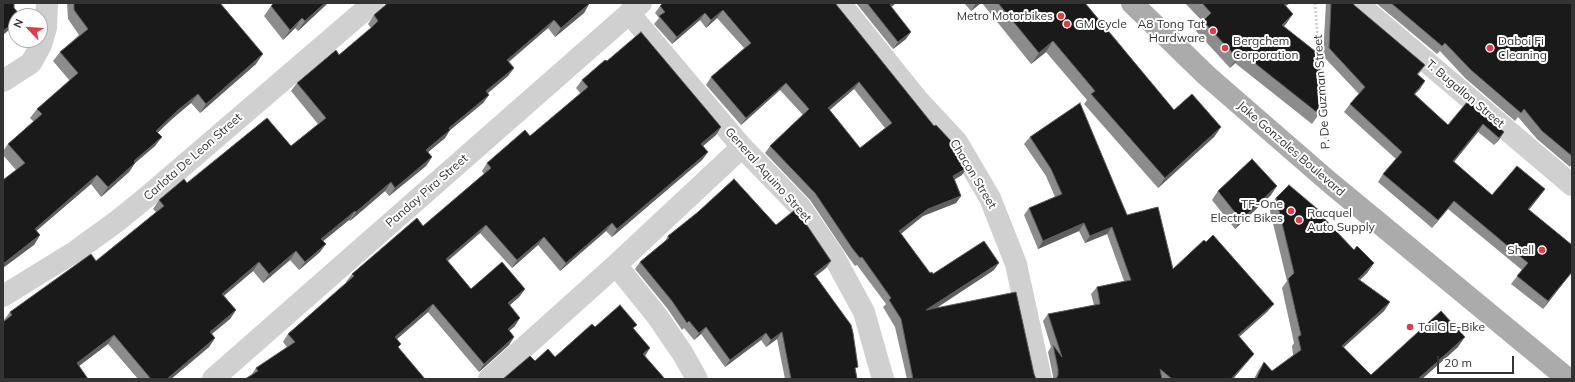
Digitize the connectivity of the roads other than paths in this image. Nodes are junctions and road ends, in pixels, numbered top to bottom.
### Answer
1 (47, 3) edge
2 (373, 3) edge
3 (840, 3) edge
4 (1132, 3) edge
5 (1357, 3) edge
6 (635, 8) edge
7 (3, 81) edge
8 (742, 147) junction
9 (1572, 185) edge
10 (616, 265) junction
11 (3, 296) edge
12 (213, 379) edge
13 (489, 379) edge
14 (698, 379) edge
15 (883, 379) edge
16 (1041, 379) edge
17 (1568, 379) edge

1 - 7 street
2 - 11 street, Carlota De Leon Street
3 - 16 street, Chacon Street
4 - 17 main road, Jake Gonzales Boulevard
5 - 9 street, T. Bugallon Street
6 - 8 street, General Aquino Street
6 - 12 street, Panday Pira Street
8 - 10 street
8 - 15 street, General Aquino Street
10 - 13 street
10 - 14 street

